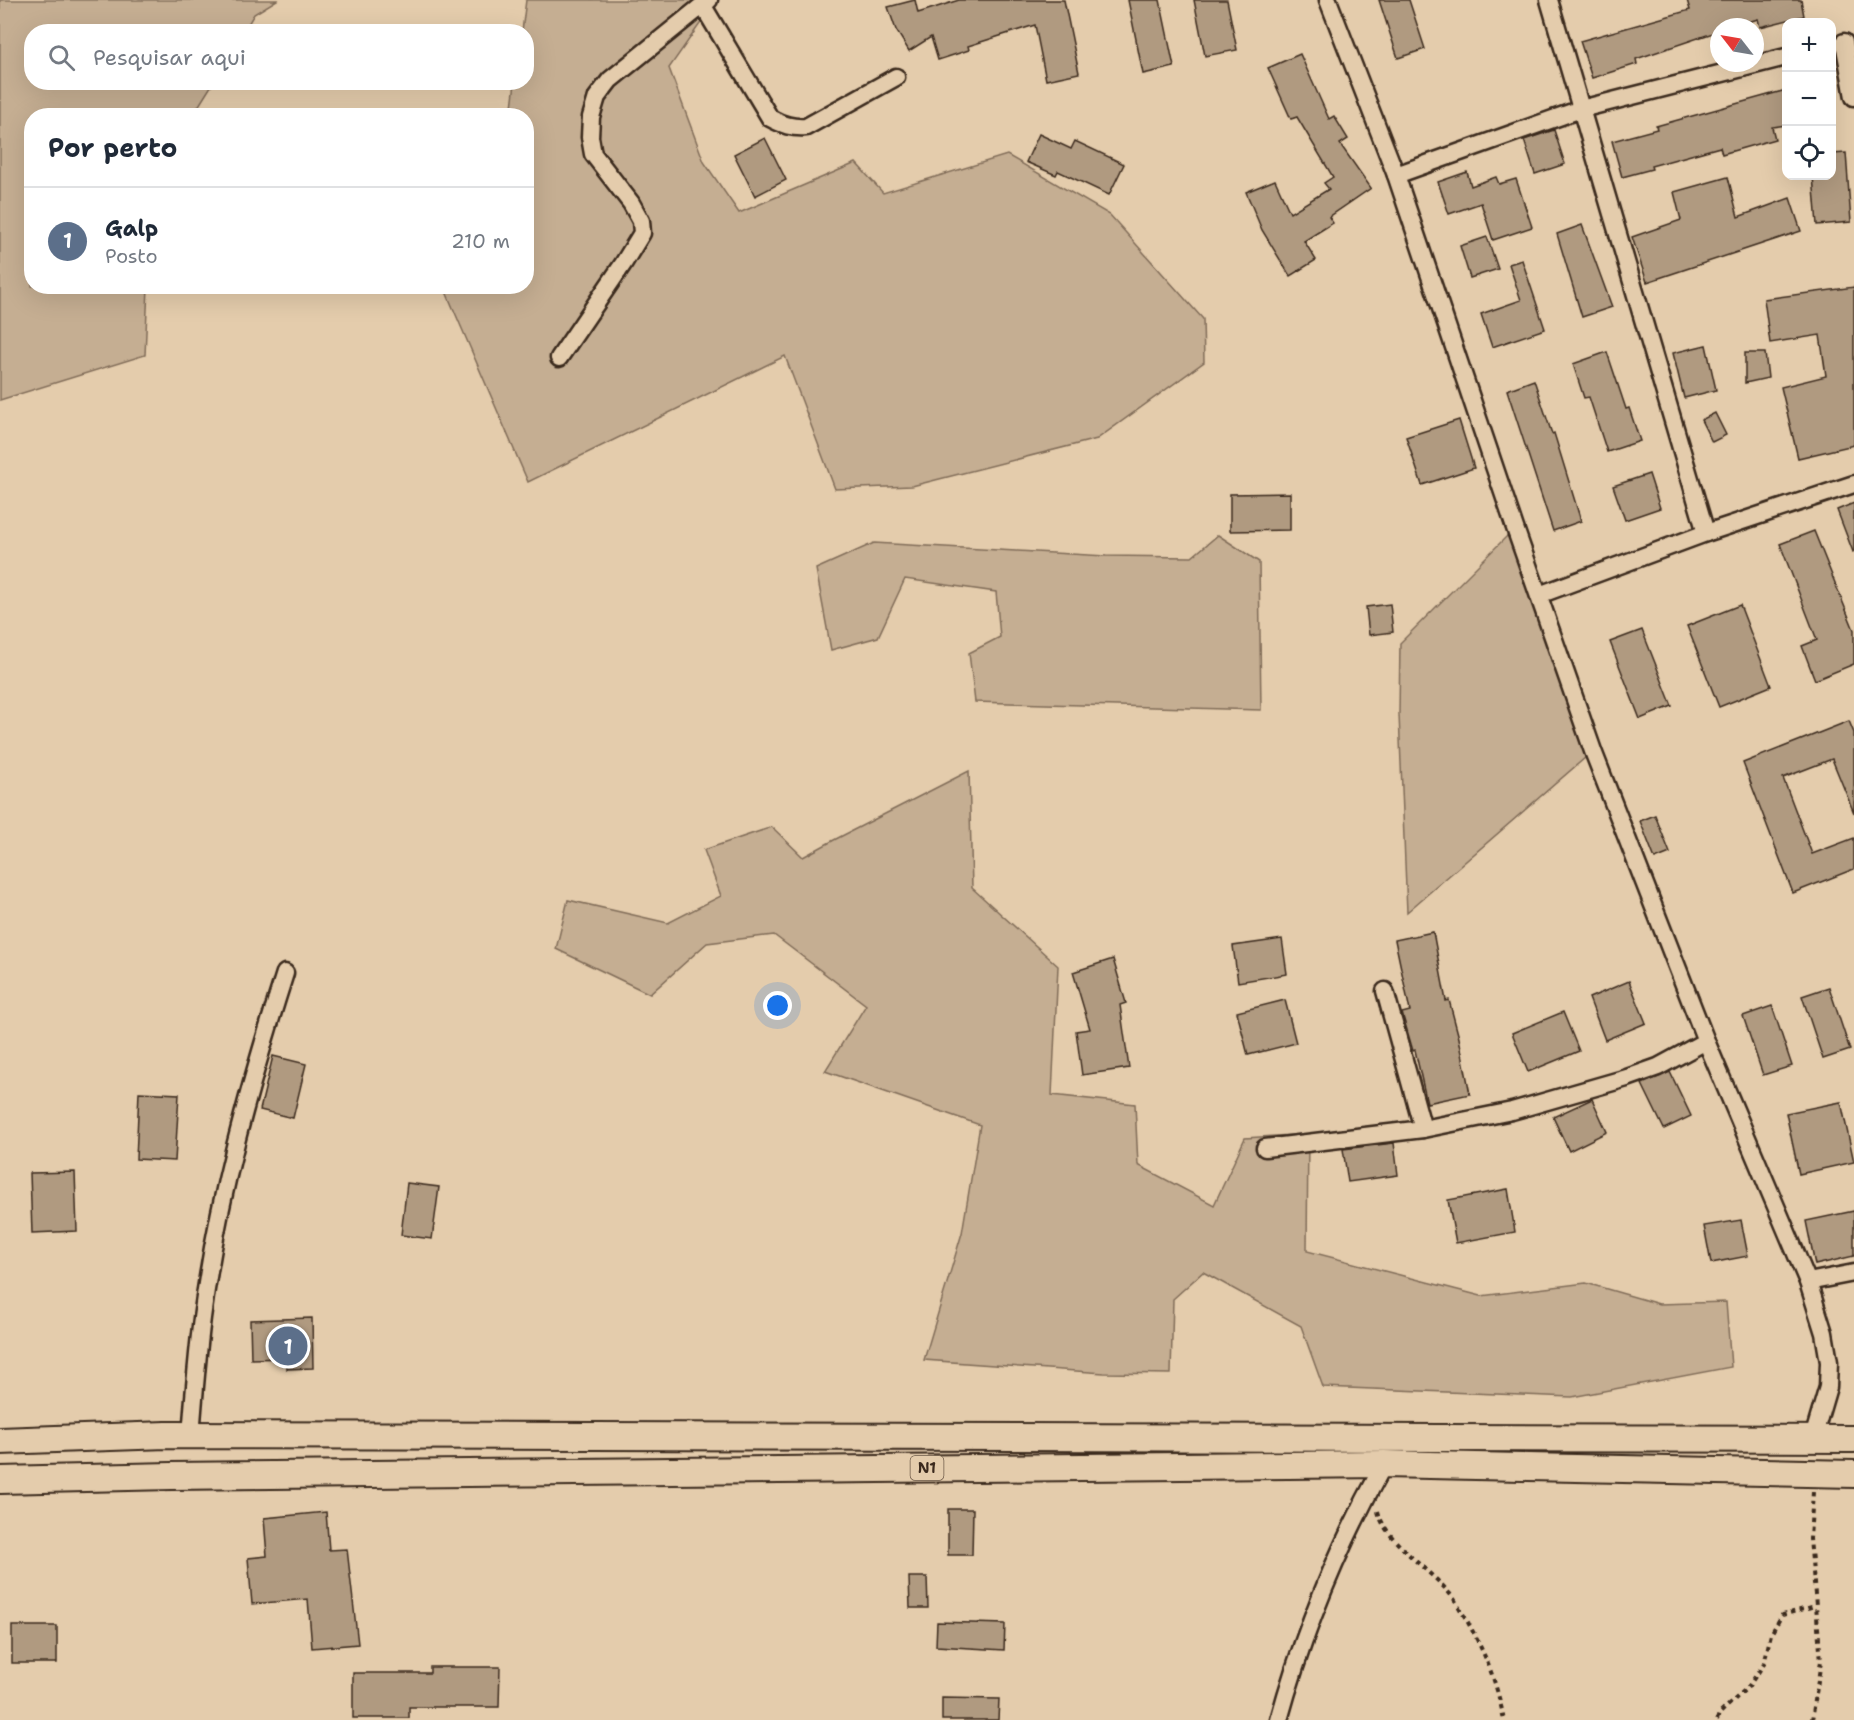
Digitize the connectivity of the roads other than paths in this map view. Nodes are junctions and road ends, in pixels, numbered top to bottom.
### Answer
1 (1328, 0) edge
2 (1549, 0) edge
3 (706, 3) edge
4 (1843, 42) edge
5 (1782, 58) edge
6 (896, 77) dead end
7 (1854, 97) edge
8 (1581, 109) junction
9 (1396, 175) junction
10 (559, 358) dead end
11 (1854, 484) edge
12 (1706, 533) junction
13 (1539, 595) junction
14 (285, 973) dead end
15 (1385, 991) dead end
16 (1706, 1041) junction
17 (1423, 1129) junction
18 (1264, 1148) dead end
19 (1854, 1273) edge
20 (1808, 1282) junction
21 (191, 1436) junction
22 (1813, 1438) junction
23 (1854, 1439) edge
24 (0, 1441) edge
25 (1378, 1474) junction
26 (1854, 1474) edge
27 (0, 1480) edge
28 (1279, 1720) edge

1 - 9 street
2 - 8 street
3 - 6 street
3 - 10 street
4 - 7 street
5 - 8 street
8 - 9 street
8 - 12 street
9 - 13 street
11 - 12 street
12 - 13 street
13 - 16 street
14 - 21 street
15 - 17 street
16 - 17 street
16 - 20 street
17 - 18 street
19 - 20 street
20 - 22 street
21 - 22 main road, N1
21 - 24 main road, N1
22 - 23 main road, N1
25 - 26 main road, N1
25 - 27 main road, N1
25 - 28 street

